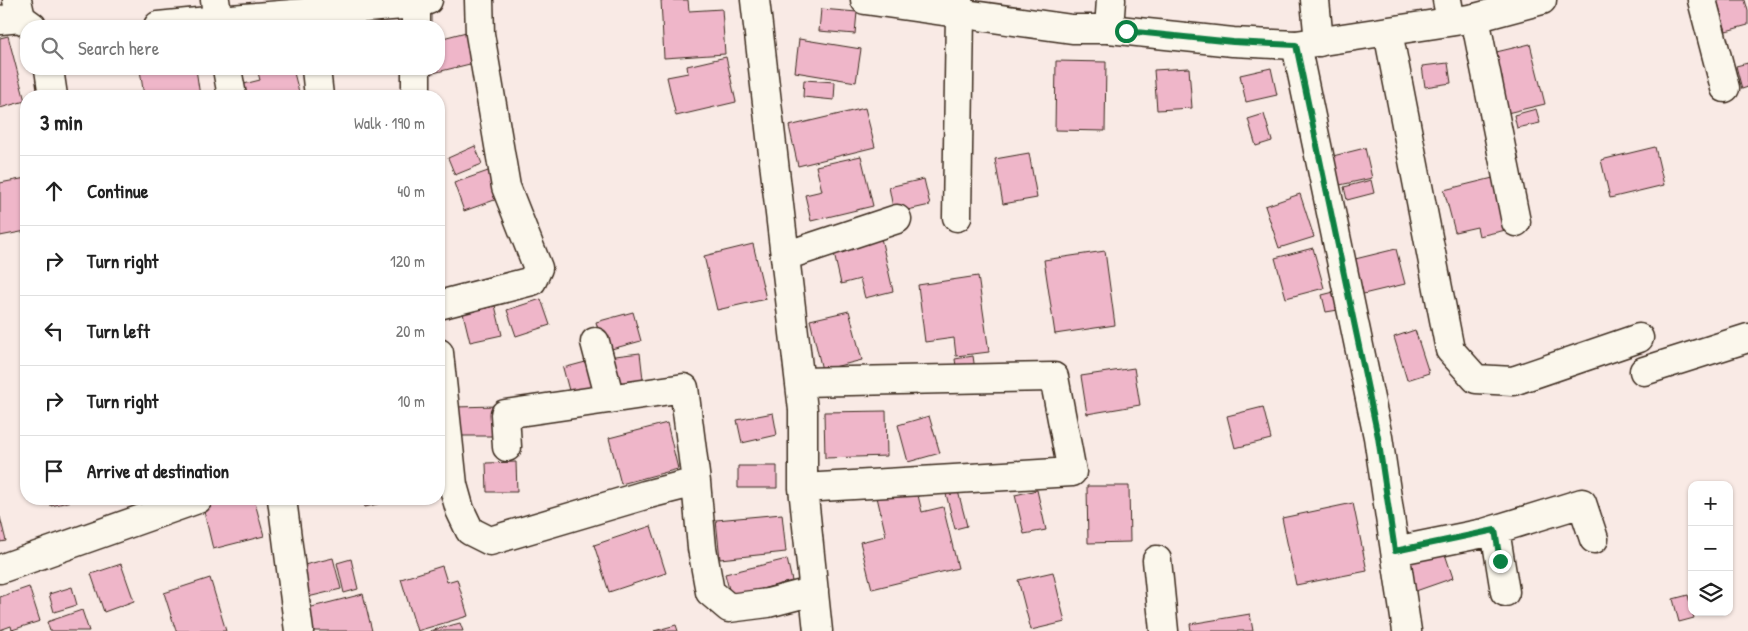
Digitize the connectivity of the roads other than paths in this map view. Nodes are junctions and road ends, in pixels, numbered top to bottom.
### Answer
1 (479, 0) edge
2 (755, 0) edge
3 (865, 0) edge
4 (1111, 0) edge
5 (1315, 0) edge
6 (1542, 0) edge
7 (1702, 0) edge
8 (413, 7) edge
9 (959, 7) edge
10 (1458, 13) edge
11 (217, 15) edge
12 (190, 20) edge
13 (310, 20) edge
14 (1109, 29) junction
15 (1388, 32) junction
16 (1308, 44) junction
17 (50, 75) edge
18 (228, 75) edge
19 (317, 75) edge
20 (416, 75) edge
21 (1726, 88) dead end
22 (52, 90) edge
23 (231, 90) edge
24 (318, 90) edge
25 (416, 90) edge
26 (956, 217) dead end
27 (897, 219) dead end
28 (1516, 222) dead end
29 (785, 256) junction
30 (445, 303) edge
31 (1639, 338) dead end
32 (1748, 338) edge
33 (595, 342) dead end
34 (1644, 371) dead end
35 (800, 382) junction
36 (610, 398) junction
37 (445, 403) edge
38 (507, 447) dead end
39 (696, 482) junction
40 (802, 488) junction
41 (181, 505) edge
42 (283, 505) edge
43 (1495, 530) junction
44 (1594, 539) dead end
45 (1395, 551) junction
46 (1157, 560) dead end
47 (0, 569) edge
48 (814, 591) junction
49 (1505, 592) dead end
50 (300, 631) edge
51 (818, 631) edge
52 (1164, 631) edge
53 (1407, 631) edge

1 - 30 street
2 - 29 street
3 - 9 street
4 - 14 street
5 - 16 street
6 - 10 street
7 - 21 street
8 - 13 street
9 - 14 street
9 - 26 street
10 - 15 street
10 - 28 street
11 - 12 street
11 - 13 street
14 - 16 street
15 - 16 street
15 - 31 street
16 - 45 street
17 - 22 street
18 - 23 street
19 - 24 street
20 - 25 street
27 - 29 street
29 - 35 street
32 - 34 street
33 - 36 street
35 - 40 street
35 - 40 street
36 - 38 street
36 - 39 street
37 - 39 street
39 - 48 street
40 - 48 street
41 - 47 street
42 - 50 street
43 - 44 street
43 - 45 street
43 - 49 street
45 - 53 street
46 - 52 street
48 - 51 street

